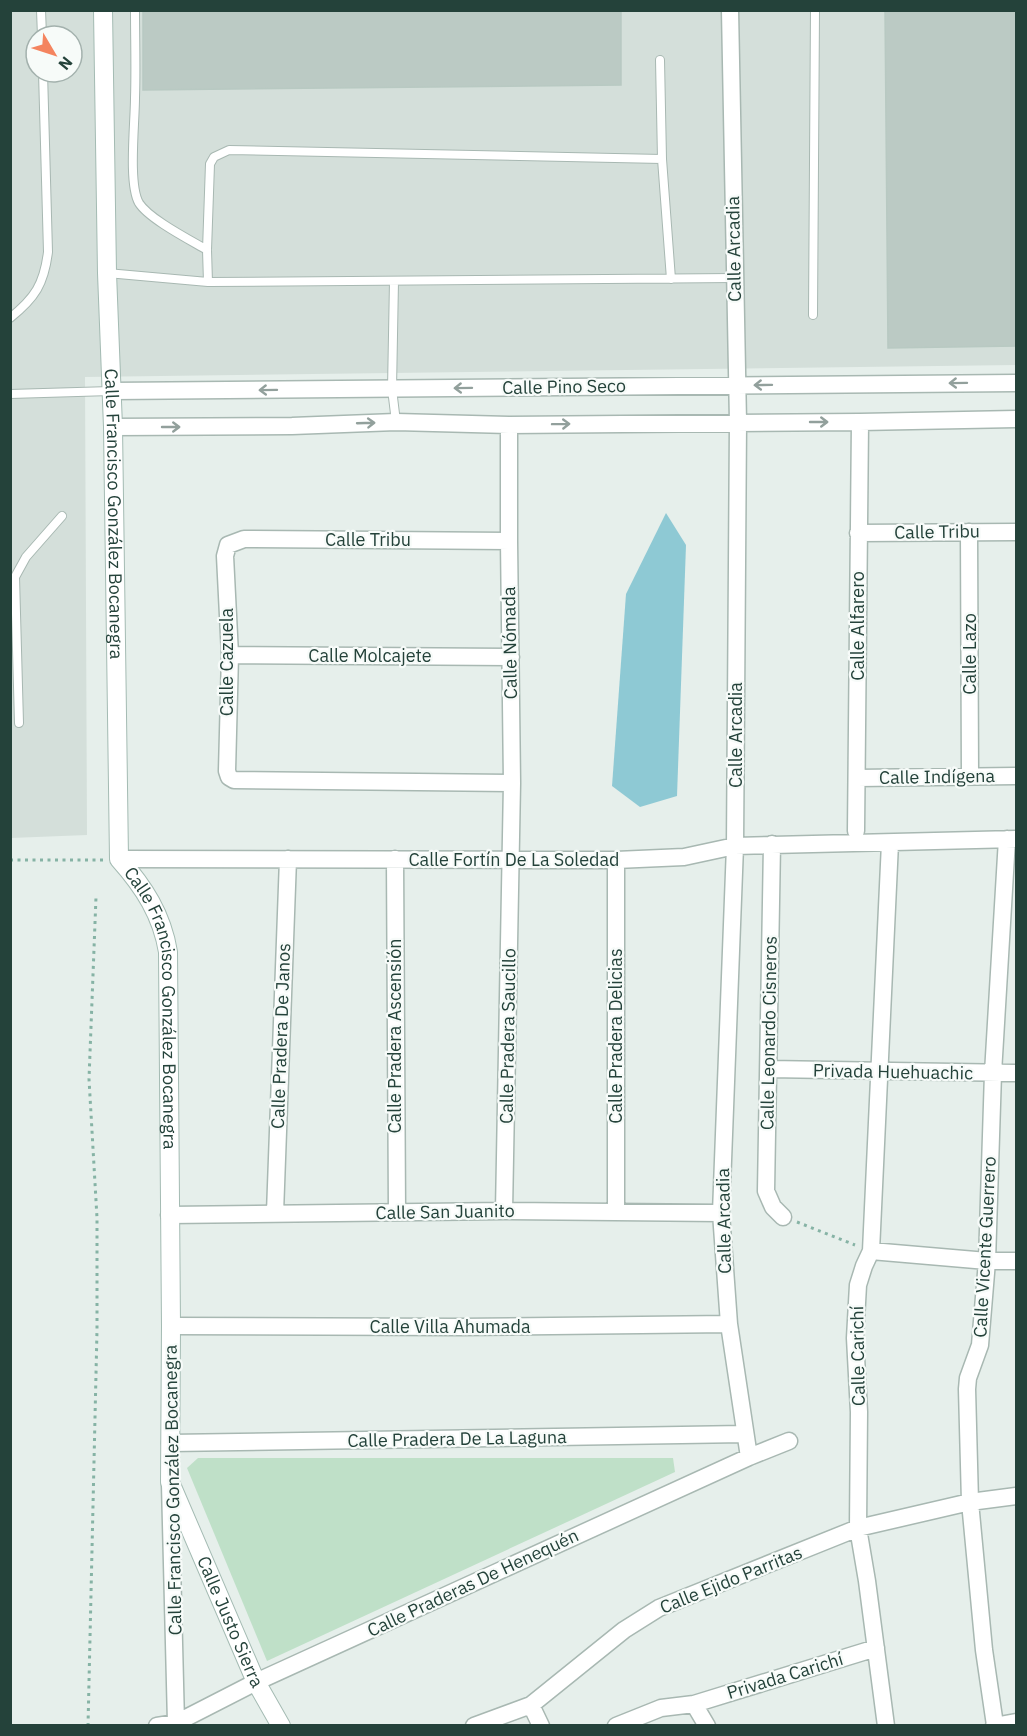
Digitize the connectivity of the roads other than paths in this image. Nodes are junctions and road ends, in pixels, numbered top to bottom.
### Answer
1 (103, 10) edge
2 (135, 10) edge
3 (730, 10) edge
4 (815, 10) edge
5 (660, 60) dead end
6 (43, 84) edge
7 (662, 159) junction
8 (207, 250) junction
9 (107, 273) junction
10 (671, 279) junction
11 (735, 279) junction
12 (394, 281) junction
13 (208, 282) junction
14 (813, 315) dead end
15 (10, 318) edge
16 (1017, 383) edge
17 (736, 385) junction
18 (392, 388) junction
19 (112, 391) junction
20 (10, 394) edge
21 (1017, 419) edge
22 (396, 422) junction
23 (738, 422) junction
24 (860, 422) junction
25 (509, 425) junction
26 (113, 427) junction
27 (62, 516) dead end
28 (969, 532) junction
29 (1017, 532) edge
30 (858, 533) junction
31 (508, 541) junction
32 (228, 545) joint
33 (230, 655) junction
34 (511, 657) junction
35 (19, 723) dead end
36 (970, 776) junction
37 (1017, 776) edge
38 (857, 777) junction
39 (512, 783) junction
40 (856, 831) dead end
41 (1012, 839) edge
42 (890, 843) junction
43 (771, 844) junction
44 (735, 846) junction
45 (119, 859) junction
46 (288, 859) junction
47 (395, 859) junction
48 (512, 860) junction
49 (616, 860) junction
50 (769, 1069) junction
51 (879, 1072) junction
52 (993, 1073) junction
53 (1017, 1073) edge
54 (504, 1211) junction
55 (616, 1211) junction
56 (397, 1212) junction
57 (274, 1213) junction
58 (721, 1213) junction
59 (169, 1215) junction
60 (783, 1217) road end
61 (871, 1251) junction
62 (987, 1261) junction
63 (1017, 1261) edge
64 (729, 1324) junction
65 (171, 1326) junction
66 (744, 1434) junction
67 (789, 1441) dead end
68 (170, 1443) junction
69 (749, 1457) junction
70 (170, 1482) junction
71 (1017, 1496) edge
72 (970, 1502) junction
73 (858, 1528) junction
74 (876, 1648) junction
75 (256, 1682) junction
76 (694, 1704) junction
77 (531, 1705) junction
78 (176, 1723) junction
79 (1005, 1724) edge
80 (157, 1725) edge
81 (281, 1725) edge
82 (474, 1725) edge
83 (541, 1725) edge
84 (616, 1725) edge
85 (707, 1725) edge
86 (886, 1725) edge

1 - 9 street, Calle Francisco González Bocanegra
2 - 8 lane
3 - 11 street, Calle Arcadia
4 - 14 lane
5 - 7 lane
6 - 15 lane
7 - 8 lane
7 - 10 lane
8 - 13 lane
9 - 13 lane
9 - 19 street, Calle Francisco González Bocanegra
10 - 11 lane
10 - 12 lane
11 - 17 street, Calle Arcadia
12 - 13 lane
12 - 18 lane
16 -> 17 street, Calle Pino Seco
17 -> 18 street, Calle Pino Seco
17 - 23 street, Calle Arcadia
18 -> 19 street, Calle Pino Seco
18 - 22 lane
19 - 20 lane
19 - 26 street, Calle Francisco González Bocanegra
21 - 24 street, Calle Pino Seco
22 - 25 street, Calle Pino Seco
26 -> 22 street, Calle Pino Seco
23 -> 24 street, Calle Pino Seco
25 -> 23 street, Calle Pino Seco
23 - 44 street, Calle Arcadia
24 - 30 street, Calle Alfarero
25 - 31 street, Calle Nómada
26 - 45 street, Calle Francisco González Bocanegra
27 - 35 lane
28 - 29 street, Calle Tribu
28 - 30 street, Calle Tribu
28 - 36 street, Calle Lazo
30 - 38 street, Calle Alfarero
31 - 32 street, Calle Tribu
31 - 34 street, Calle Nómada
32 - 33 street, Calle Cazuela
33 - 34 street, Calle Molcajete
33 - 39 street, Calle Cazuela
34 - 39 street, Calle Nómada
36 - 37 street, Calle Indígena
36 - 38 street, Calle Indígena
38 - 40 street, Calle Alfarero
39 - 48 street, Calle Nómada
41 - 42 street, Calle Fortín De La Soledad
41 - 52 street, Calle Vicente Guerrero
42 - 43 street, Calle Fortín De La Soledad
42 - 51 street, Calle Carichí
43 - 44 street, Calle Fortín De La Soledad
43 - 50 street, Calle Leonardo Cisneros
44 - 49 street, Calle Fortín De La Soledad
44 - 58 street, Calle Arcadia
45 - 46 street, Calle Fortín De La Soledad
45 - 59 street, Calle Francisco González Bocanegra
46 - 47 street, Calle Fortín De La Soledad
46 - 57 street, Calle Pradera De Janos
47 - 48 street, Calle Fortín De La Soledad
47 - 56 street, Calle Pradera Ascensión
48 - 49 street, Calle Fortín De La Soledad
48 - 54 street, Calle Pradera Saucillo
49 - 55 street, Calle Pradera Delicias
50 - 51 street, Privada Huehuachic
50 - 60 street, Calle Leonardo Cisneros
51 - 52 street, Privada Huehuachic
51 - 61 street, Calle Carichí
52 - 53 street, Privada Huehuachic
52 - 62 street, Calle Vicente Guerrero
54 - 55 street, Calle San Juanito
54 - 56 street, Calle San Juanito
55 - 58 street, Calle San Juanito
56 - 57 street, Calle San Juanito
57 - 59 street, Calle San Juanito
58 - 64 street, Calle Arcadia
59 - 65 street, Calle Francisco González Bocanegra
61 - 62 street
61 - 73 street, Calle Carichí
62 - 63 street
62 - 72 street, Calle Vicente Guerrero
64 - 65 street, Calle Villa Ahumada
64 - 66 street, Calle Arcadia
65 - 68 street, Calle Francisco González Bocanegra
66 - 68 street, Calle Pradera De La Laguna
66 - 69 street, Calle Arcadia
67 - 69 street, Calle Praderas De Henequén
68 - 70 street, Calle Francisco González Bocanegra
69 - 75 street, Calle Praderas De Henequén
70 - 75 street, Calle Justo Sierra
70 - 78 street, Calle Francisco González Bocanegra
71 - 72 street, Calle Ejido Parritas
72 - 73 street, Calle Ejido Parritas
72 - 79 street, Calle Vicente Guerrero
73 - 74 street, Calle Carichí
73 - 77 street, Calle Ejido Parritas
74 - 76 street, Privada Carichí
74 - 86 street, Calle Carichí
75 - 78 street, Calle Praderas De Henequén
75 - 81 street, Calle Justo Sierra
76 - 84 street, Privada Carichí
76 - 85 street
77 - 82 street, Calle Ejido Parritas
77 - 83 street
78 - 80 street, Calle Praderas De Henequén

